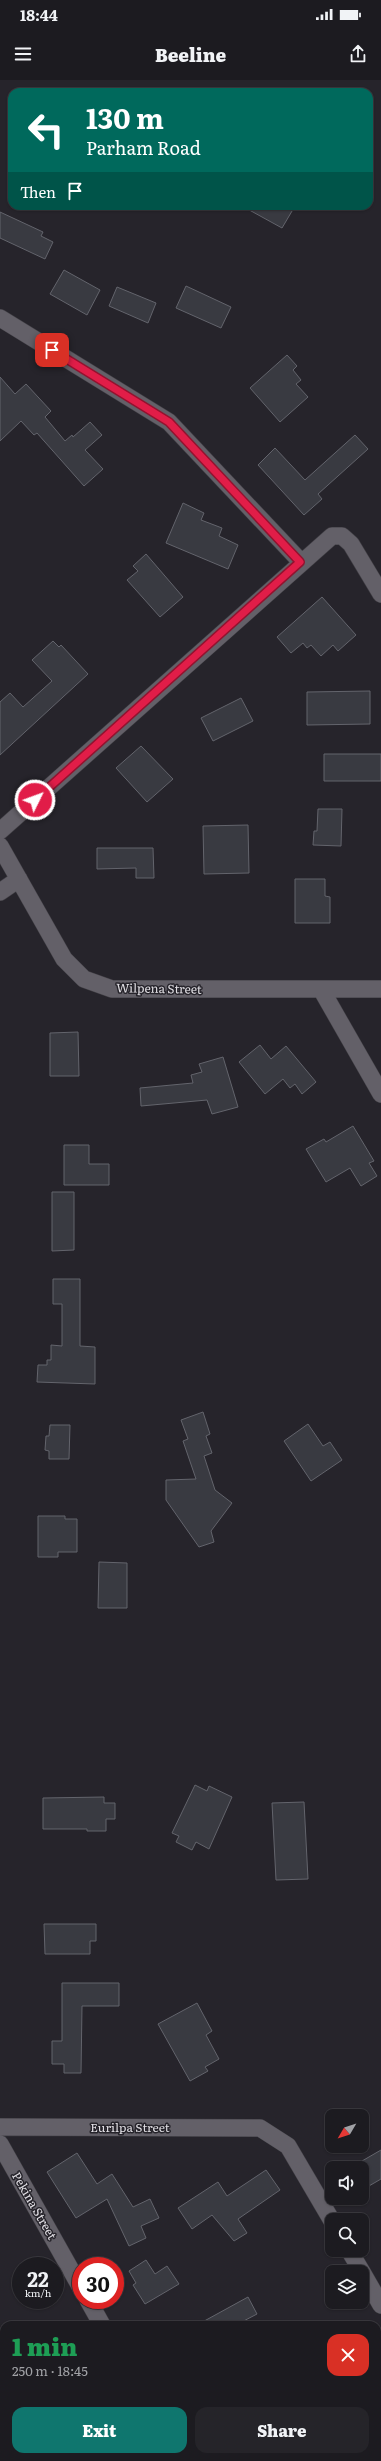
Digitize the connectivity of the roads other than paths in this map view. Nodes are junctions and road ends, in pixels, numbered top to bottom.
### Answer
1 (0, 318) edge
2 (300, 562) junction
3 (381, 594) edge
4 (0, 831) edge
5 (0, 846) edge
6 (19, 879) junction
7 (0, 892) edge
8 (321, 989) junction
9 (381, 989) edge
10 (381, 1094) edge
11 (0, 2127) edge
12 (0, 2144) edge
13 (327, 2213) edge
14 (72, 2272) edge
15 (369, 2284) edge
16 (381, 2305) edge
17 (93, 2309) edge
18 (100, 2321) edge

1 - 2 street
2 - 3 street
2 - 4 street
5 - 6 street, Wilpena Street
6 - 7 street
6 - 8 street, Wilpena Street
8 - 9 street, Wilpena Street
8 - 10 street
11 - 13 street, Eurilpa Street
12 - 14 street, Pekina Street
15 - 16 street
17 - 18 street

